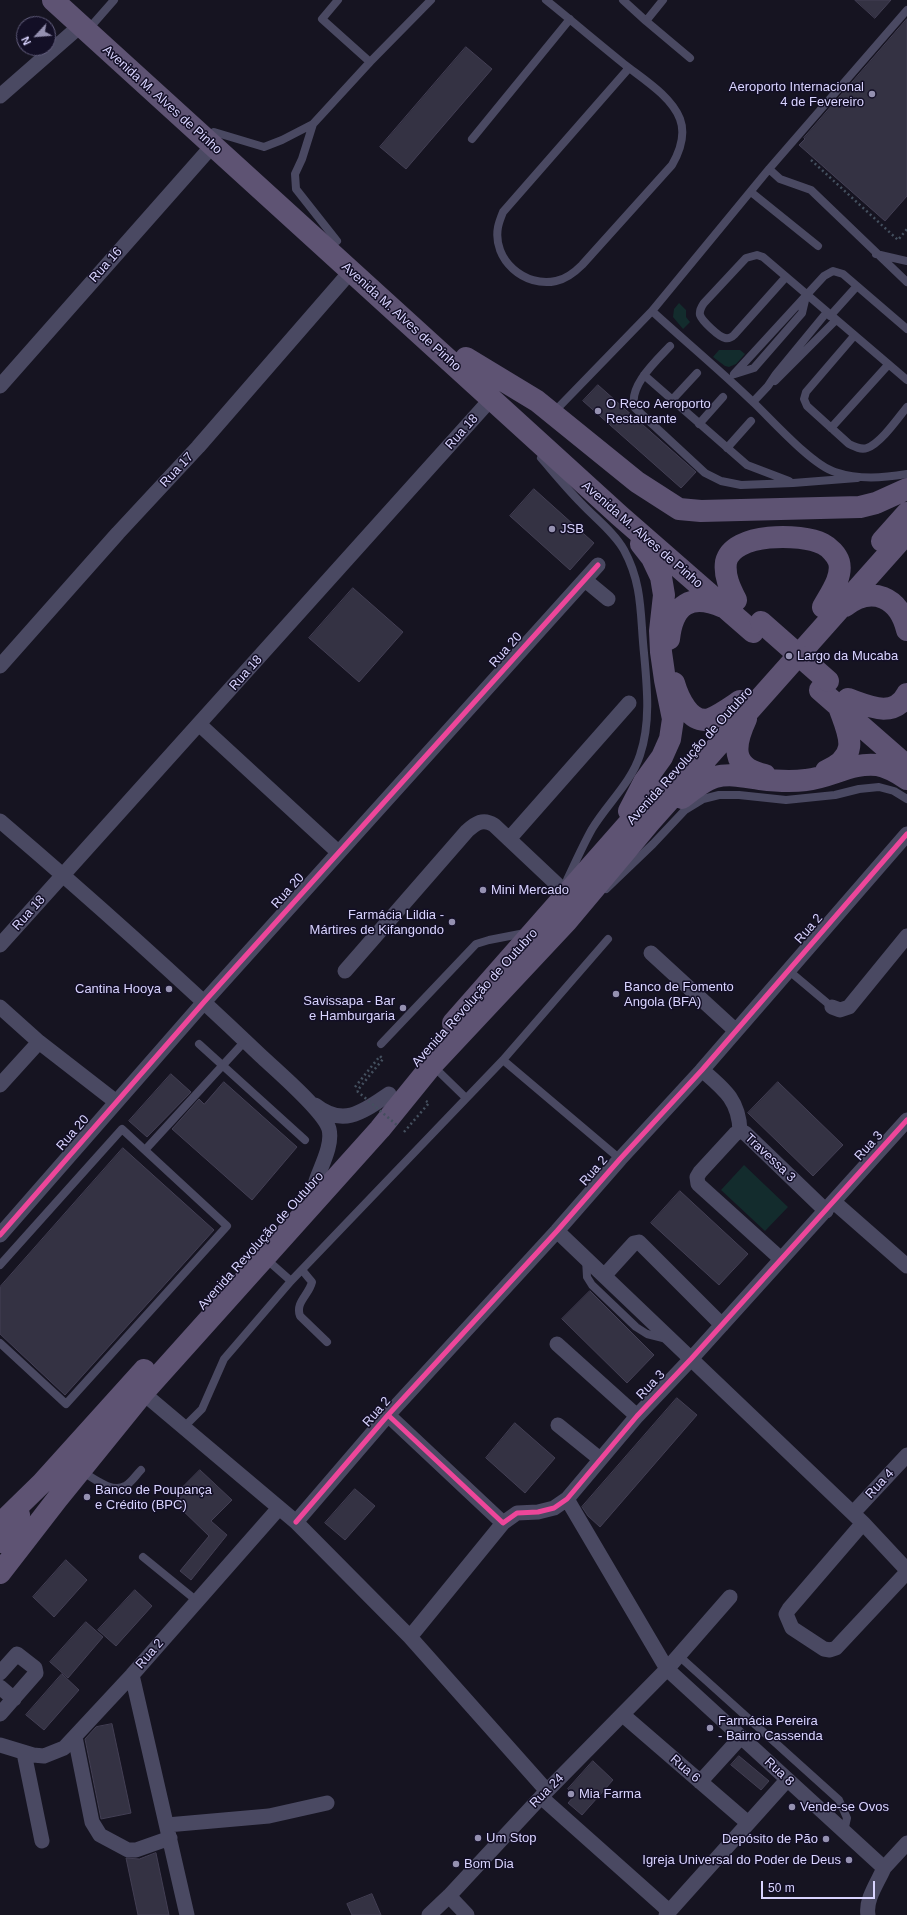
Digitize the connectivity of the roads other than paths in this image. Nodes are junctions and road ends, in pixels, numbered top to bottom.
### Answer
1 (52, 0) edge
2 (67, 0) edge
3 (114, 0) edge
4 (338, 0) edge
5 (431, 0) edge
6 (546, 0) edge
7 (623, 0) edge
8 (663, 0) edge
9 (907, 10) edge
10 (570, 19) junction
11 (646, 21) junction
12 (86, 25) junction
13 (690, 58) dead end
14 (370, 62) junction
15 (629, 68) junction
16 (0, 96) edge
17 (313, 124) junction
18 (213, 139) junction
19 (472, 139) dead end
20 (769, 169) junction
21 (751, 192) junction
22 (337, 241) junction
23 (818, 246) dead end
24 (876, 253) junction
25 (907, 261) edge
26 (351, 271) junction
27 (785, 278) junction
28 (907, 282) edge
29 (857, 286) junction
30 (807, 296) junction
31 (652, 311) junction
32 (831, 316) junction
33 (907, 329) edge
34 (854, 336) junction
35 (670, 346) dead end
36 (466, 358) junction
37 (888, 365) junction
38 (697, 373) dead end
39 (644, 375) junction
40 (731, 377) junction
41 (907, 380) edge
42 (0, 386) edge
43 (768, 386) junction
44 (724, 397) dead end
45 (491, 400) junction
46 (672, 400) junction
47 (753, 402) junction
48 (907, 407) edge
49 (553, 413) junction
50 (751, 421) dead end
51 (699, 424) junction
52 (831, 428) junction
53 (727, 448) junction
54 (907, 474) edge
55 (857, 478) junction
56 (793, 483) junction
57 (907, 489) edge
58 (907, 513) edge
59 (620, 516) junction
60 (907, 533) edge
61 (598, 566) dead end
62 (585, 580) junction
63 (608, 599) dead end
64 (732, 605) junction
65 (828, 611) junction
66 (907, 630) edge
67 (0, 666) edge
68 (907, 694) edge
69 (629, 703) dead end
70 (844, 703) junction
71 (745, 706) junction
72 (200, 725) junction
73 (907, 751) edge
74 (907, 766) edge
75 (907, 779) edge
76 (907, 798) edge
77 (0, 821) edge
78 (650, 822) junction
79 (907, 834) edge
80 (509, 838) junction
81 (614, 838) junction
82 (338, 852) junction
83 (64, 875) junction
84 (563, 890) junction
85 (560, 916) junction
86 (534, 932) junction
87 (907, 936) edge
88 (608, 939) dead end
89 (0, 945) edge
90 (651, 953) dead end
91 (788, 970) junction
92 (345, 971) dead end
93 (204, 1002) junction
94 (0, 1007) edge
95 (832, 1007) joint
96 (736, 1031) junction
97 (245, 1041) junction
98 (39, 1042) junction
99 (199, 1044) dead end
100 (381, 1044) dead end
101 (503, 1060) junction
102 (432, 1065) junction
103 (223, 1066) junction
104 (702, 1070) junction
105 (0, 1085) edge
106 (300, 1093) junction
107 (389, 1094) junction
108 (466, 1098) junction
109 (115, 1101) junction
110 (907, 1120) edge
111 (740, 1132) junction
112 (304, 1140) dead end
113 (145, 1150) junction
114 (620, 1159) junction
115 (316, 1181) junction
116 (830, 1207) junction
117 (557, 1231) junction
118 (0, 1235) edge
119 (265, 1258) junction
120 (586, 1258) junction
121 (781, 1259) junction
122 (0, 1265) edge
123 (907, 1266) edge
124 (302, 1270) junction
125 (604, 1276) junction
126 (291, 1282) junction
127 (722, 1325) junction
128 (672, 1340) junction
129 (327, 1342) dead end
130 (557, 1344) dead end
131 (3, 1346) edge
132 (0, 1356) edge
133 (691, 1359) junction
134 (143, 1393) junction
135 (388, 1415) junction
136 (637, 1416) junction
137 (558, 1425) dead end
138 (184, 1427) junction
139 (907, 1455) edge
140 (600, 1460) junction
141 (141, 1470) dead end
142 (80, 1471) junction
143 (42, 1483) junction
144 (58, 1498) junction
145 (567, 1498) junction
146 (279, 1508) junction
147 (858, 1518) junction
148 (296, 1522) junction
149 (503, 1523) junction
150 (0, 1524) edge
151 (0, 1542) edge
152 (0, 1557) edge
153 (143, 1557) dead end
154 (907, 1571) edge
155 (0, 1573) edge
156 (730, 1597) dead end
157 (197, 1601) junction
158 (410, 1637) junction
159 (678, 1656) junction
160 (667, 1669) junction
161 (0, 1673) edge
162 (132, 1675) junction
163 (0, 1687) edge
164 (14, 1699) junction
165 (0, 1714) edge
166 (623, 1715) junction
167 (75, 1737) junction
168 (741, 1737) junction
169 (0, 1745) edge
170 (24, 1753) junction
171 (787, 1780) junction
172 (700, 1782) junction
173 (544, 1794) junction
174 (327, 1804) dead end
175 (748, 1823) junction
176 (844, 1831) junction
177 (168, 1832) junction
178 (42, 1840) dead end
179 (907, 1843) edge
180 (884, 1868) junction
181 (449, 1896) junction
182 (668, 1913) edge
183 (187, 1915) edge
184 (429, 1915) edge
185 (467, 1915) edge
186 (868, 1915) edge

1 - 12 main road, Avenida M. Alves de Pinho
2 - 12 main road, Avenida M. Alves de Pinho
3 - 12 lane
4 - 14 lane
5 - 14 lane
6 - 10 lane
7 - 11 lane
8 - 11 lane
9 - 20 lane
10 - 15 lane
10 - 19 lane
11 - 13 lane
12 - 16 street
12 - 18 main road, Avenida M. Alves de Pinho
14 - 17 lane
15 - 15 lane
17 - 18 lane
17 - 22 lane
18 - 22 main road, Avenida M. Alves de Pinho
18 - 26 main road, Avenida M. Alves de Pinho
18 - 42 street, Rua 16
20 - 21 lane
20 - 24 lane
21 - 23 lane
21 - 31 lane
22 - 36 main road, Avenida M. Alves de Pinho
24 - 25 lane
24 - 28 lane
26 - 45 main road, Avenida M. Alves de Pinho
26 - 67 street, Rua 17
27 - 27 lane
27 - 30 lane
29 - 30 lane
29 - 32 lane
29 - 33 lane
30 - 32 lane
30 - 40 lane
31 - 40 lane
31 - 49 lane
32 - 34 lane
32 - 43 lane
32 - 43 lane
34 - 37 lane
34 - 52 lane
35 - 39 lane
36 - 49 main road
36 - 64 main road, Avenida M. Alves de Pinho
37 - 41 lane
37 - 52 lane
38 - 46 lane
39 - 46 lane
39 - 56 lane
40 - 47 lane
43 - 47 lane
44 - 51 lane
45 - 59 main road, Avenida M. Alves de Pinho
45 - 72 street, Rua 18
45 - 84 lane
46 - 51 lane
47 - 55 lane
48 - 52 lane
49 - 57 main road
50 - 53 lane
51 - 53 lane
53 - 56 lane
54 - 55 lane
55 - 56 lane
58 - 65 main road, Avenida Revolução de Outubro
59 - 64 main road, Avenida M. Alves de Pinho
59 - 81 main road
60 - 65 main road, Avenida Revolução de Outubro
61 - 62 street, Rua 20
62 - 63 street
62 - 82 street, Rua 20
64 - 65 main road
64 - 70 main road, Avenida M. Alves de Pinho, bridge
64 - 71 main road
65 - 66 main road
65 - 71 main road, Avenida Revolução de Outubro
68 - 70 main road
69 - 80 street
70 - 71 main road
70 - 73 main road
70 - 74 main road
71 - 78 main road, Avenida Revolução de Outubro
71 - 81 main road, Avenida Revolução de Outubro
72 - 82 street
72 - 83 street, Rua 18
75 - 78 main road
76 - 85 lane
77 - 83 street
78 - 85 main road, Avenida Revolução de Outubro
79 - 91 street, Rua 2
80 - 84 street
80 - 92 street
81 - 85 main road, Avenida Revolução de Outubro
82 - 93 street, Rua 20
83 - 89 street, Rua 18
83 - 93 street
84 - 85 lane
85 - 86 main road, Avenida Revolução de Outubro
85 - 102 main road, Avenida Revolução de Outubro
86 - 100 lane
86 - 107 main road, Avenida Revolução de Outubro
87 - 95 street
88 - 101 lane
90 - 96 street
91 - 95 lane
91 - 96 street, Rua 2
93 - 97 street
93 - 109 street, Rua 20
94 - 98 street
96 - 104 street, Rua 2
97 - 103 lane
97 - 106 street
98 - 105 street
98 - 109 street
99 - 103 lane
101 - 108 lane
101 - 114 lane
102 - 108 lane
102 - 119 main road, Avenida Revolução de Outubro
103 - 112 lane
103 - 113 lane
104 - 111 street
104 - 114 street, Rua 2
106 - 107 street
106 - 115 street
107 - 115 main road, Avenida Revolução de Outubro
108 - 124 lane
109 - 118 street, Rua 20
110 - 116 street, Rua 3
111 - 116 street, Travessa 3
111 - 121 street, Travessa 3
113 - 122 lane
113 - 131 lane
114 - 117 street, Rua 2
115 - 143 main road, Avenida Revolução de Outubro
116 - 121 street, Rua 3
116 - 123 street, Travessa 3
117 - 120 street
117 - 135 street, Rua 2
119 - 126 lane
119 - 134 main road, Avenida Revolução de Outubro
120 - 125 street
120 - 128 lane
121 - 127 street, Rua 3
124 - 126 lane
124 - 129 lane
125 - 127 street
125 - 128 street
126 - 138 lane
127 - 133 street, Rua 3
128 - 133 street
130 - 136 street
131 - 132 lane
133 - 136 street, Rua 3
133 - 147 street
134 - 138 street
134 - 142 main road, Avenida Revolução de Outubro
135 - 148 street, Rua 2
135 - 149 street
136 - 140 street, Rua 3
137 - 140 street
138 - 146 street
139 - 147 street, Rua 4
140 - 145 street, Rua 3
141 - 142 lane
142 - 144 main road, Avenida Revolução de Outubro
143 - 150 main road, Avenida Revolução de Outubro
143 - 151 main road, Avenida Revolução de Outubro
144 - 152 main road, Avenida Revolução de Outubro
144 - 155 main road, Avenida Revolução de Outubro
145 - 149 street, Rua 3
145 - 160 street, Rua 8
146 - 148 street
146 - 157 street, Rua 2
147 - 154 street
147 - 154 street, Rua 4
148 - 158 street
149 - 158 street, Rua 3
153 - 157 lane
156 - 159 street, Rua 24
157 - 162 street, Rua 2
158 - 173 street
159 - 160 street, Rua 24
159 - 176 lane
160 - 166 street, Rua 24
160 - 168 street, Rua 8
161 - 164 street
162 - 167 street, Rua 2
162 - 177 street
163 - 164 street
164 - 165 street
166 - 172 street, Rua 6
166 - 173 street, Rua 24
167 - 170 street, Rua 2
167 - 177 street
168 - 171 street, Rua 8
168 - 172 street
169 - 170 street, Rua 2
170 - 178 street
171 - 175 street
171 - 176 street, Rua 8
172 - 175 street, Rua 6
173 - 181 street, Rua 24
173 - 182 street
174 - 177 street
175 - 182 street
176 - 180 street, Rua 8
177 - 183 street
179 - 180 street
180 - 186 street
181 - 184 street, Rua 24
181 - 185 street

